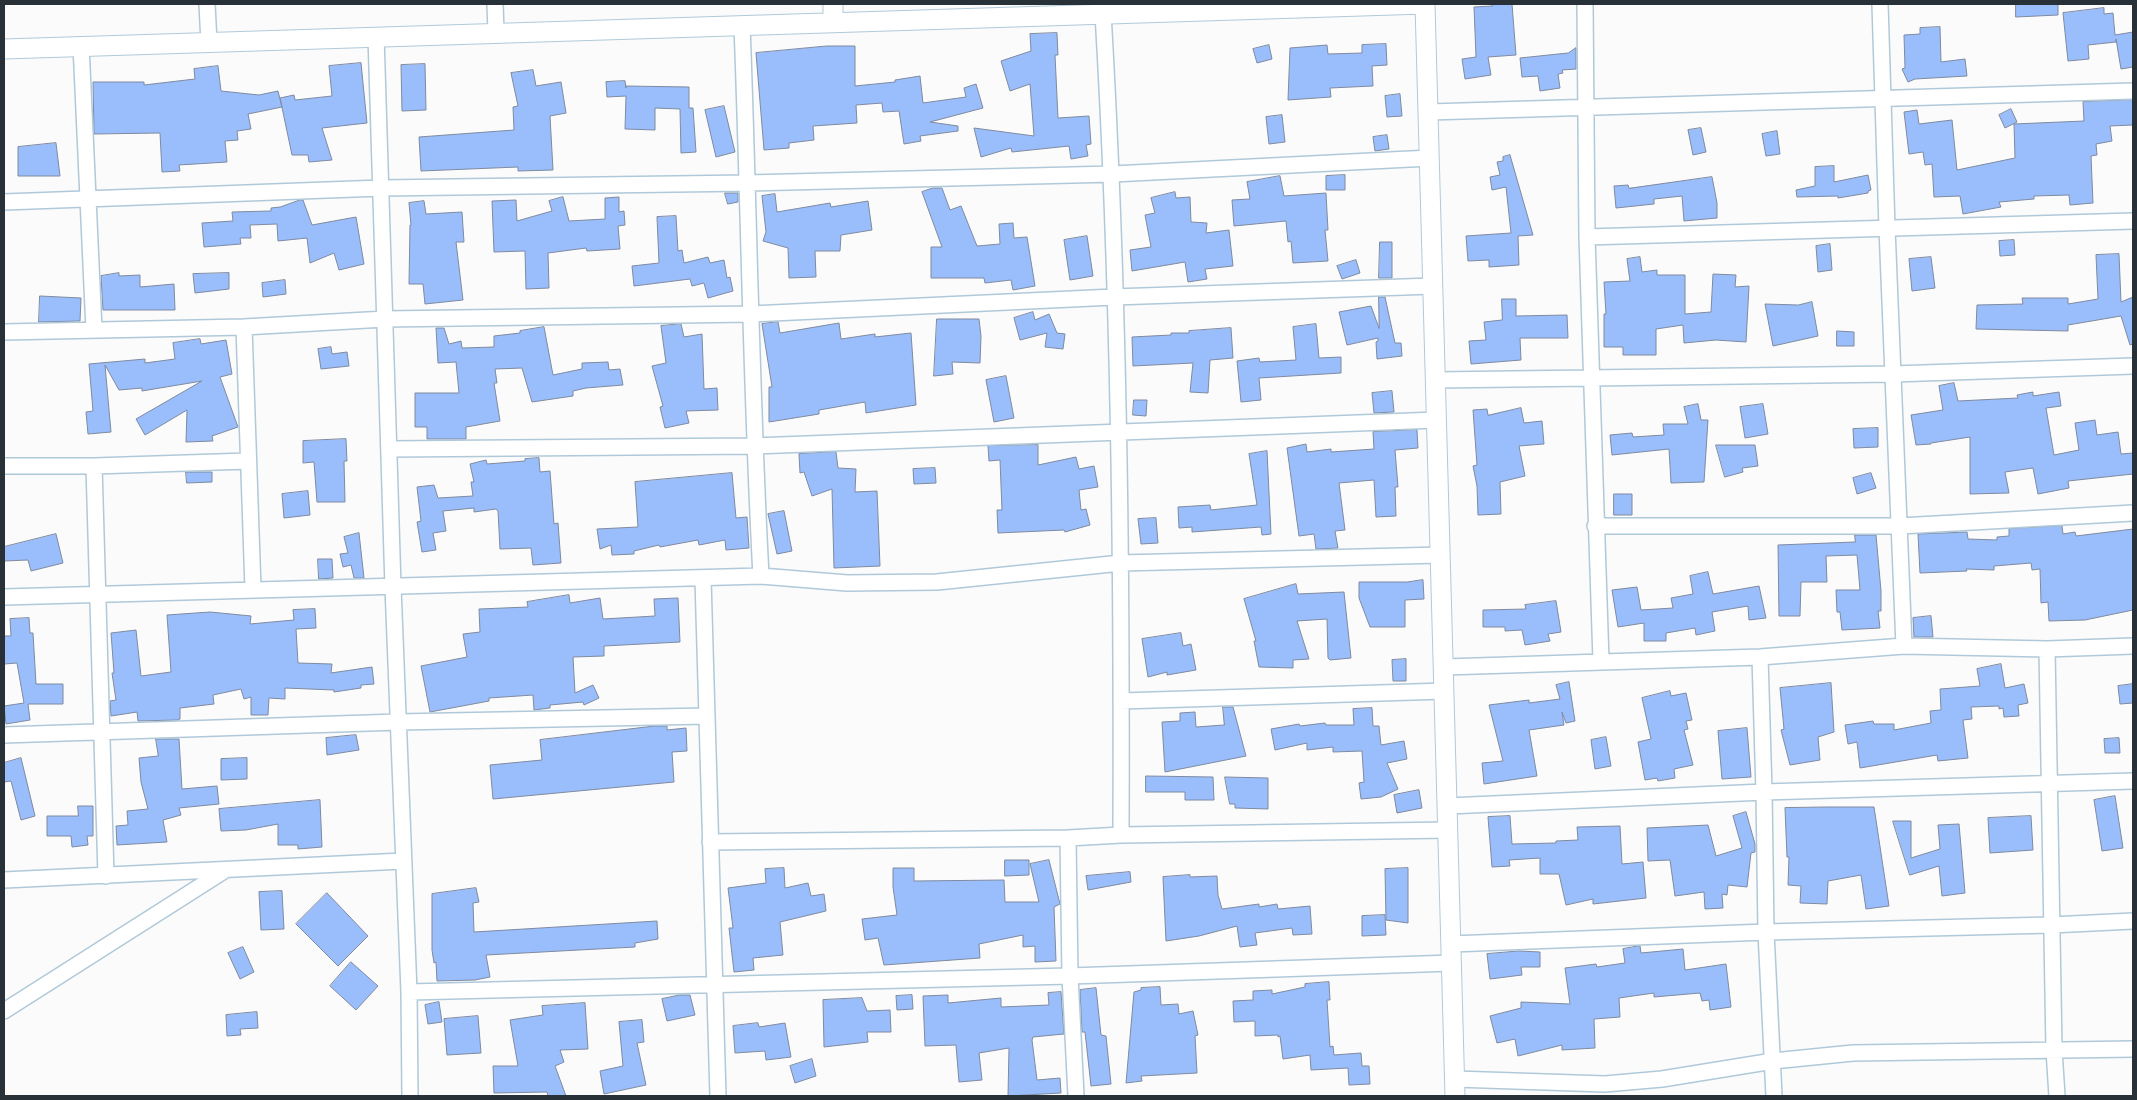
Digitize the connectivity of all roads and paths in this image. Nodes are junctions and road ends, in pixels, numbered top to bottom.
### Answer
1 (208, 4) edge
2 (495, 4) edge
3 (1425, 4) edge
4 (1585, 4) edge
5 (1880, 4) edge
6 (833, 12) edge
7 (1103, 13) junction
8 (742, 25) junction
9 (496, 32) junction
10 (376, 36) junction
11 (209, 43) junction
12 (81, 45) junction
13 (4, 49) edge
14 (2133, 91) edge
15 (1882, 100) junction
16 (1585, 106) junction
17 (1429, 112) junction
18 (1430, 158) junction
19 (1113, 174) junction
20 (748, 184) junction
21 (381, 188) junction
22 (88, 199) junction
23 (4, 202) edge
24 (2133, 221) edge
25 (1886, 228) junction
26 (1587, 237) junction
27 (1434, 286) junction
28 (1114, 297) junction
29 (751, 314) junction
30 (386, 319) junction
31 (244, 327) junction
32 (94, 330) junction
33 (4, 332) edge
34 (2133, 366) edge
35 (1893, 374) junction
36 (1592, 378) junction
37 (1436, 380) junction
38 (1437, 420) junction
39 (1118, 431) junction
40 (754, 446) junction
41 (390, 449) junction
42 (248, 461) junction
43 (4, 466) edge
44 (94, 466) junction
45 (2133, 513) edge
46 (1595, 526) junction
47 (1900, 526) junction
48 (1441, 555) junction
49 (1121, 562) junction
50 (760, 576) junction
51 (703, 579) junction
52 (393, 588) junction
53 (253, 589) junction
54 (98, 594) junction
55 (4, 597) edge
56 (1904, 646) junction
57 (2133, 646) edge
58 (2047, 649) junction
59 (1760, 657) junction
60 (1601, 661) junction
61 (1445, 667) junction
62 (1445, 691) junction
63 (1121, 700) junction
64 (707, 716) junction
65 (398, 722) junction
66 (102, 733) junction
67 (4, 735) edge
68 (2133, 781) edge
69 (2048, 782) junction
70 (1764, 792) junction
71 (1448, 806) junction
72 (1449, 830) junction
73 (1121, 835) junction
74 (1068, 838) junction
75 (710, 842) junction
76 (403, 861) junction
77 (226, 870) junction
78 (106, 876) junction
79 (4, 880) edge
80 (2133, 921) edge
81 (2051, 925) junction
82 (1766, 932) junction
83 (1451, 944) junction
84 (1452, 963) junction
85 (1070, 976) junction
86 (715, 986) junction
87 (410, 992) junction
88 (4, 1011) edge
89 (2054, 1050) junction
90 (2133, 1050) edge
91 (1772, 1062) junction
92 (1455, 1088) edge
93 (410, 1096) edge
94 (718, 1096) edge
95 (1076, 1096) edge
96 (1774, 1096) edge
97 (2057, 1096) edge

1 - 11 street
2 - 9 street
3 - 7 street
3 - 17 street
4 - 16 street
5 - 15 street
6 - 7 street
6 - 8 street
7 - 19 street
8 - 9 street
8 - 20 street
9 - 10 street
10 - 11 street
10 - 21 street
11 - 12 street
12 - 13 street
12 - 22 street
14 - 15 street
15 - 16 street
15 - 25 street
16 - 17 street
16 - 26 street
17 - 18 street
18 - 19 street
18 - 27 street
19 - 20 street
19 - 28 street
20 - 21 street
20 - 29 street
21 - 22 street
21 - 30 street
22 - 23 street
22 - 32 street
24 - 25 street
25 - 26 street
25 - 35 street
26 - 36 street
27 - 28 street
27 - 37 street
28 - 29 street
28 - 39 street
29 - 30 street
29 - 40 street
30 - 31 street
30 - 41 street
31 - 32 street
31 - 42 street
32 - 33 street
34 - 35 street
35 - 36 street
35 - 47 street
36 - 37 street
36 - 46 street
37 - 38 street
38 - 39 street
38 - 48 street
39 - 40 street
39 - 49 street
40 - 41 street
40 - 50 street
41 - 52 street
42 - 44 street
42 - 53 street
43 - 44 street
44 - 54 street
45 - 47 street
46 - 47 street
46 - 60 street
47 - 56 street
48 - 49 street
48 - 61 street
49 - 50 street
49 - 63 street
50 - 51 street
51 - 52 street
51 - 64 street
52 - 53 street
52 - 65 street
53 - 54 street
54 - 55 street
54 - 66 street
56 - 58 street
56 - 59 street
57 - 58 street
58 - 69 street
59 - 60 street
59 - 70 street
60 - 61 street
61 - 62 street
62 - 63 street
62 - 71 street
63 - 73 street
64 - 65 street
64 - 75 street
65 - 66 street
65 - 76 street
66 - 67 street
66 - 78 street
68 - 69 street
69 - 70 street
69 - 81 street
70 - 71 street
70 - 82 street
71 - 72 street
72 - 73 street
72 - 83 street
73 - 74 street
74 - 75 street
74 - 85 street
75 - 86 street
76 - 77 street
76 - 87 street
77 - 78 street
77 - 88 street
78 - 79 street
80 - 81 street
81 - 82 street
81 - 89 street
82 - 83 street
82 - 91 street
83 - 84 street
84 - 85 street
84 - 92 street
85 - 86 street
85 - 95 street
86 - 87 street
86 - 94 street
87 - 93 street
89 - 90 street
89 - 91 street
89 - 97 street
91 - 92 street
91 - 96 street

